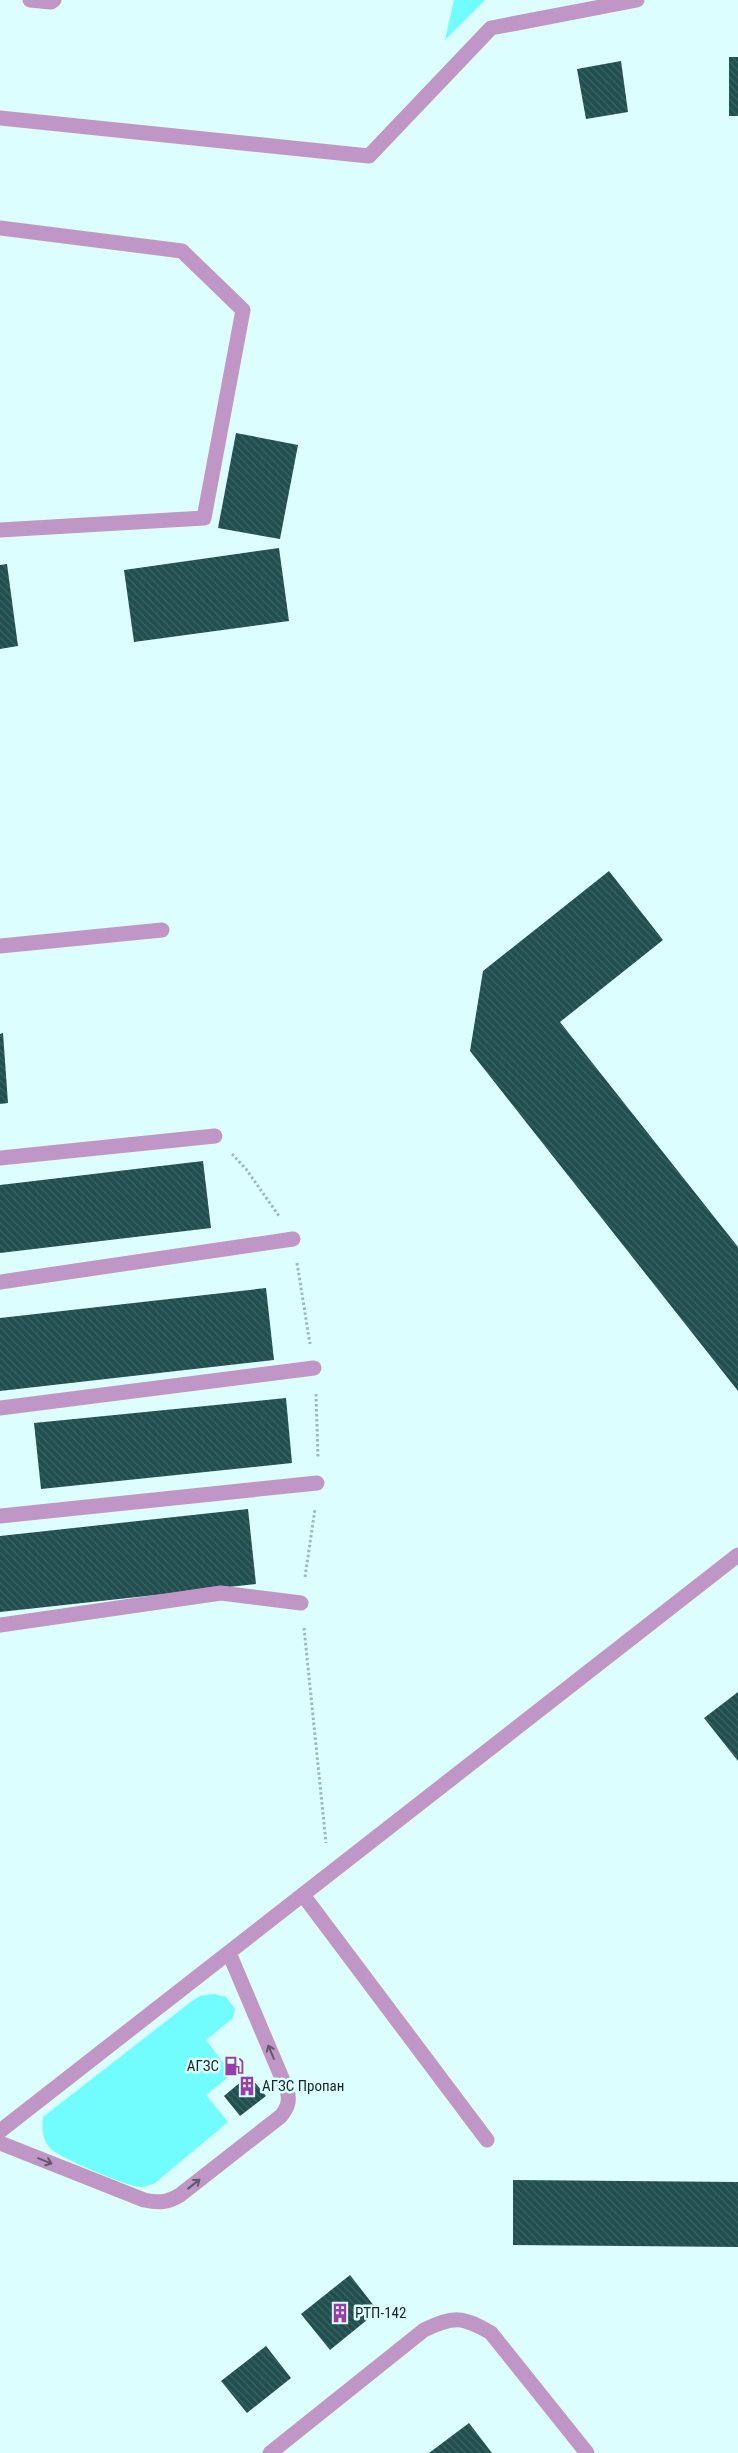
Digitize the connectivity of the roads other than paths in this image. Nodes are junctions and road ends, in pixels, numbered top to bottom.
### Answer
1 (30, 0) edge
2 (54, 0) edge
3 (637, 0) edge
4 (0, 118) edge
5 (0, 228) edge
6 (0, 530) edge
7 (162, 930) dead end
8 (0, 946) edge
9 (215, 1136) dead end
10 (0, 1158) edge
11 (293, 1239) dead end
12 (0, 1282) edge
13 (314, 1368) dead end
14 (0, 1408) edge
15 (317, 1483) dead end
16 (0, 1516) edge
17 (738, 1556) edge
18 (301, 1603) dead end
19 (0, 1625) edge
20 (303, 1895) junction
21 (229, 1953) junction
22 (0, 2131) edge
23 (487, 2140) dead end
24 (0, 2142) edge
25 (270, 2453) edge
26 (587, 2453) edge

1 - 2 street
3 - 4 street
5 - 6 street
7 - 8 street
9 - 10 street
11 - 12 street
13 - 14 street
15 - 16 street
17 - 20 street
18 - 19 street
20 - 21 street
20 - 23 street
21 - 22 street
24 -> 21 street
25 - 26 street

